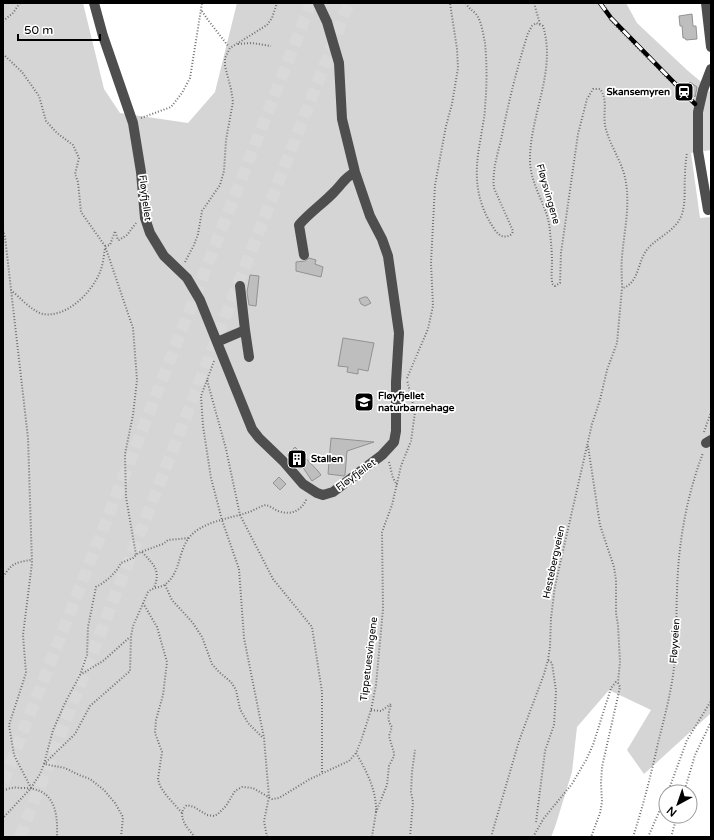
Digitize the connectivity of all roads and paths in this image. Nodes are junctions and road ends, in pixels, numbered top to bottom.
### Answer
1 (20, 3) edge
2 (94, 3) edge
3 (202, 3) edge
4 (277, 3) edge
5 (318, 3) edge
6 (450, 3) edge
7 (466, 3) edge
8 (534, 3) edge
9 (602, 3) edge
10 (706, 3) edge
11 (202, 10) junction
12 (3, 21) edge
13 (540, 24) junction
14 (238, 44) junction
15 (271, 46) dead end
16 (711, 47) edge
17 (230, 48) junction
18 (3, 54) edge
19 (711, 69) edge
20 (680, 91) dead end
21 (133, 123) junction
22 (688, 151) dead end
23 (356, 172) junction
24 (144, 208) junction
25 (708, 210) dead end
26 (3, 230) edge
27 (105, 246) junction
28 (304, 255) dead end
29 (180, 270) junction
30 (240, 286) dead end
31 (622, 288) junction
32 (11, 290) junction
33 (244, 330) junction
34 (218, 344) junction
35 (249, 357) dead end
36 (407, 379) junction
37 (207, 380) junction
38 (404, 384) dead end
39 (711, 412) edge
40 (708, 442) edge
41 (588, 445) junction
42 (382, 455) junction
43 (397, 485) junction
44 (311, 490) junction
45 (240, 515) junction
46 (222, 520) junction
47 (189, 538) junction
48 (142, 552) junction
49 (136, 555) junction
50 (32, 560) junction
51 (3, 577) edge
52 (165, 585) junction
53 (154, 588) junction
54 (143, 603) junction
55 (131, 636) junction
56 (548, 660) junction
57 (80, 675) junction
58 (618, 683) junction
59 (711, 701) edge
60 (371, 710) junction
61 (711, 722) edge
62 (264, 738) junction
63 (415, 750) dead end
64 (356, 752) junction
65 (44, 764) junction
66 (322, 774) junction
67 (671, 784) edge
68 (686, 784) edge
69 (31, 788) junction
70 (3, 790) edge
71 (269, 797) junction
72 (376, 812) junction
73 (182, 813) junction
74 (658, 814) edge
75 (3, 818) edge
76 (536, 822) dead end
77 (675, 824) edge
78 (57, 837) edge
79 (121, 837) edge
80 (195, 837) edge
81 (267, 837) edge
82 (372, 837) edge
83 (410, 837) edge
84 (491, 837) edge
85 (533, 837) edge
86 (591, 837) edge
87 (633, 837) edge
88 (648, 837) edge
89 (671, 837) edge

1 - 12 path
2 - 21 street, Fløyfjellet
3 - 11 path
4 - 14 path
5 - 23 street, Fløyfjellet
6 - 36 path
7 - 13 path
8 - 13 path
9 - 20 path
10 - 16 street
11 - 17 path
11 - 21 path
13 - 31 path, Fløysvingene
14 - 15 path
14 - 17 path
17 - 29 path
18 - 27 path
19 - 25 street
21 - 24 street, Fløyfjellet
22 - 31 path
23 - 28 street
23 - 42 street, Fløyfjellet
24 - 27 path
24 - 29 street, Fløyfjellet
26 - 32 path
27 - 32 path
27 - 49 path
29 - 34 street, Fløyfjellet
30 - 33 street
31 - 41 path, Hestebergveien
32 - 50 path
33 - 34 street
33 - 35 street
34 - 37 path
34 - 44 street, Fløyfjellet
36 - 38 path
36 - 43 path, Tippetuesvingene
37 - 45 path
37 - 46 path
39 - 40 path, Fløyveien
40 - 87 path, Fløyveien
41 - 56 path, Hestebergveien
41 - 58 path
42 - 43 path
42 - 44 street, Fløyfjellet
43 - 60 path, Tippetuesvingene
44 - 45 path
45 - 46 path
45 - 66 path
46 - 47 path
46 - 62 path
47 - 48 path
47 - 52 path
48 - 49 path
48 - 53 path
49 - 57 path
50 - 51 path
50 - 69 path
52 - 53 path
52 - 62 path
53 - 54 path
54 - 55 path
54 - 73 path
55 - 57 path
55 - 65 path
56 - 76 path
56 - 84 path, Hestebergveien
57 - 65 path
58 - 85 path
58 - 86 path
59 - 67 path
60 - 64 path, Tippetuesvingene
60 - 72 path
61 - 68 path
62 - 71 path
63 - 83 path
64 - 66 path, Tippetuesvingene
64 - 72 path
65 - 69 path
65 - 79 path
66 - 71 path, Tippetuesvingene
69 - 70 path
69 - 75 path
69 - 78 path
71 - 73 path
71 - 81 path
72 - 82 path
73 - 80 path
74 - 88 path
77 - 89 path

